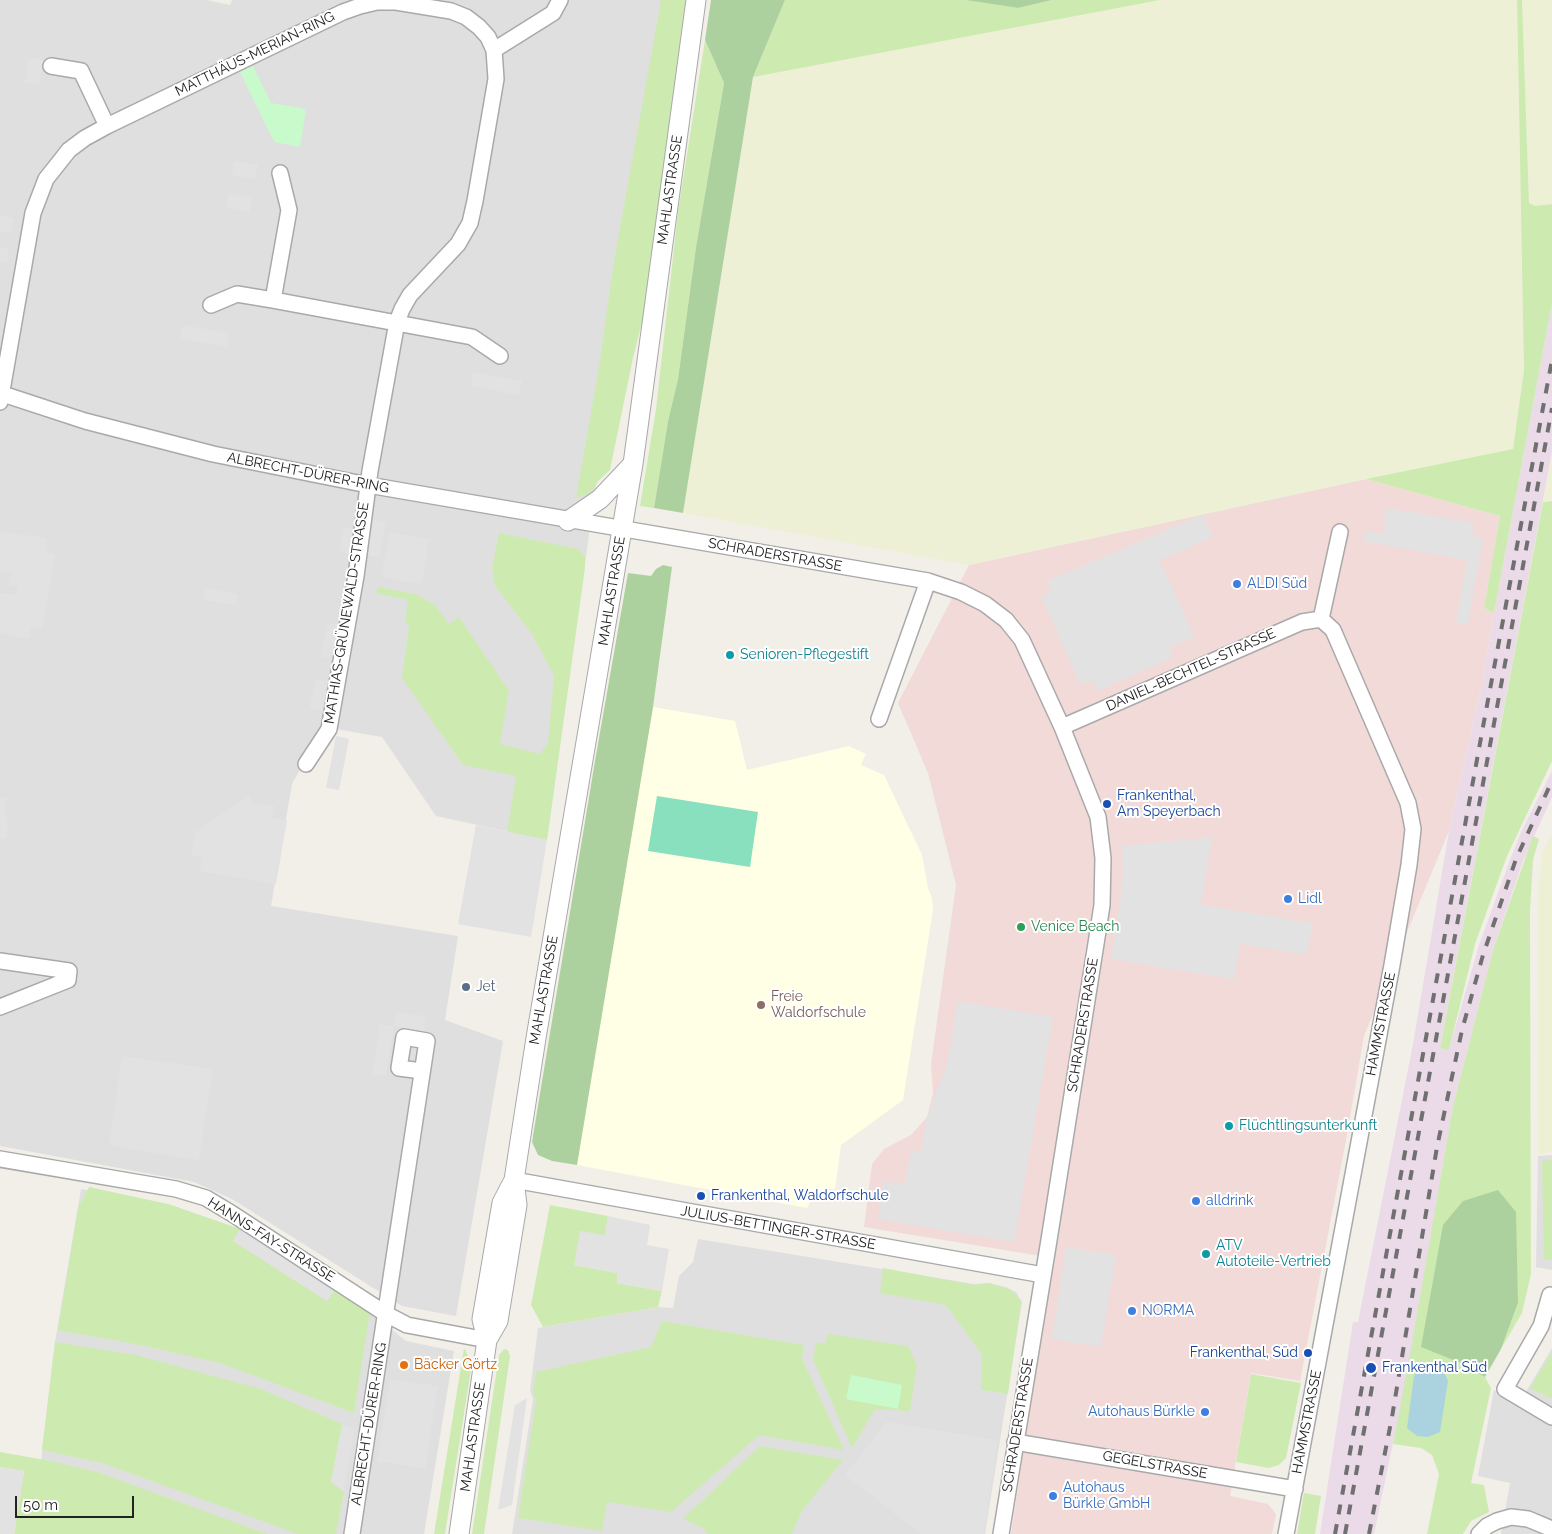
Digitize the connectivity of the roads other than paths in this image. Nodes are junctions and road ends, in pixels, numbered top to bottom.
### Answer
1 (560, 0) edge
2 (696, 0) edge
3 (360, 3) edge
4 (494, 50) junction
5 (51, 66) dead end
6 (108, 126) junction
7 (280, 173) dead end
8 (273, 300) junction
9 (211, 305) dead end
10 (397, 322) junction
11 (500, 356) dead end
12 (0, 396) edge
13 (633, 464) junction
14 (368, 485) junction
15 (568, 521) junction
16 (622, 530) junction
17 (1340, 532) dead end
18 (928, 581) junction
19 (1321, 619) junction
20 (879, 718) dead end
21 (1062, 727) junction
22 (306, 764) dead end
23 (0, 961) edge
24 (0, 1007) edge
25 (422, 1071) dead end
26 (0, 1159) edge
27 (514, 1180) junction
28 (1043, 1275) junction
29 (1550, 1295) dead end
30 (386, 1314) junction
31 (487, 1340) junction
32 (1552, 1418) edge
33 (1015, 1442) junction
34 (1295, 1489) junction
35 (1552, 1529) edge
36 (352, 1534) edge
37 (459, 1534) edge
38 (1001, 1534) edge
39 (1286, 1534) edge
40 (1479, 1534) edge

1 - 4 street
2 - 13 street, MAHLASTRASSE
3 - 4 street, MATTHÄUS-MERIAN-RING
3 - 6 street, MATTHÄUS-MERIAN-RING
4 - 10 street, MATTHÄUS-MERIAN-RING
5 - 6 street
6 - 12 street, MATTHÄUS-MERIAN-RING
7 - 8 street
8 - 9 street
8 - 10 street
10 - 11 street
10 - 14 street, MATTHÄUS-MERIAN-RING
12 - 14 street, ALBRECHT-DÜRER-RING
13 - 15 street
13 - 16 street, MAHLASTRASSE
14 - 15 street, ALBRECHT-DÜRER-RING
14 - 22 street, MATHIAS-GRÜNEWALD-STRASSE
15 - 16 street, ALBRECHT-DÜRER-RING
16 - 18 street, SCHRADERSTRASSE
16 - 27 street, MAHLASTRASSE
17 - 19 street
18 - 20 street
18 - 21 street, SCHRADERSTRASSE
19 - 21 street, DANIEL-BECHTEL-STRASSE
19 - 34 street, HAMMSTRASSE
21 - 28 street, SCHRADERSTRASSE
23 - 24 street
25 - 30 street
26 - 30 street, HANNS-FAY-STRASSE
27 - 28 street, JULIUS-BETTINGER-STRASSE
27 - 31 street, MAHLASTRASSE
28 - 33 street, SCHRADERSTRASSE
29 - 32 street
30 - 31 street, HANNS-FAY-STRASSE
30 - 36 street, ALBRECHT-DÜRER-RING
31 - 37 street, MAHLASTRASSE
33 - 34 street, GEGELSTRASSE
33 - 38 street, SCHRADERSTRASSE
34 - 39 street, HAMMSTRASSE
35 - 40 street

